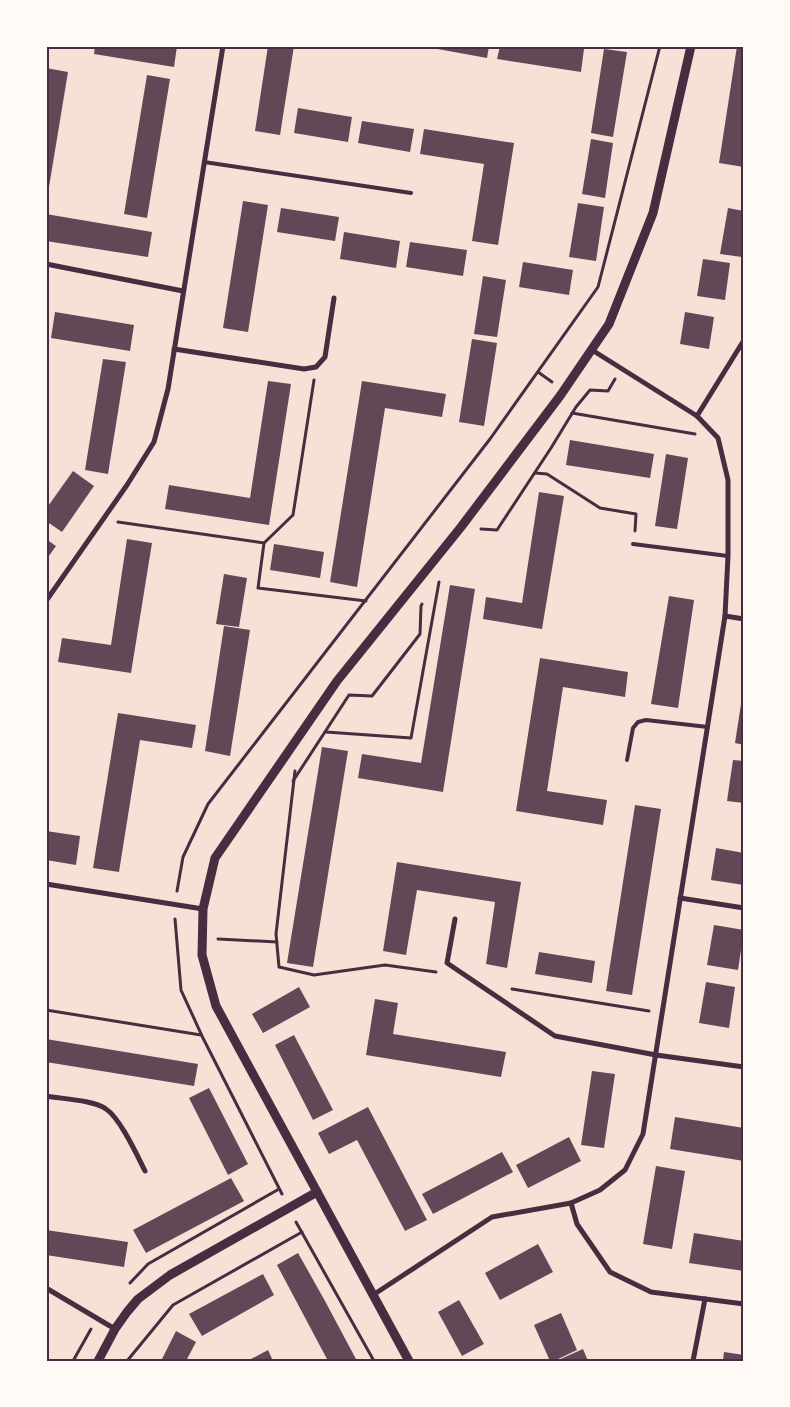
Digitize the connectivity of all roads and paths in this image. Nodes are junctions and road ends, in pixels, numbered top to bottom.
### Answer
1 (223, 46) edge
2 (660, 46) edge
3 (691, 46) edge
4 (204, 162) junction
5 (412, 193) dead end
6 (46, 264) edge
7 (184, 291) junction
8 (334, 298) dead end
9 (744, 340) edge
10 (174, 350) junction
11 (592, 350) junction
12 (316, 367) junction
13 (621, 368) junction
14 (572, 412) junction
15 (697, 416) junction
16 (718, 438) junction
17 (535, 473) junction
18 (103, 520) junction
19 (479, 528) dead end
20 (264, 543) junction
21 (633, 544) joint
22 (728, 556) junction
23 (435, 588) dead end
24 (425, 600) dead end
25 (46, 601) edge
26 (366, 601) junction
27 (725, 616) junction
28 (744, 619) edge
29 (708, 727) junction
30 (326, 732) junction
31 (299, 736) junction
32 (627, 760) dead end
33 (293, 781) junction
34 (46, 884) edge
35 (680, 898) junction
36 (174, 905) junction
37 (744, 908) edge
38 (203, 909) junction
39 (455, 918) dead end
40 (202, 939) junction
41 (277, 942) junction
42 (440, 972) dead end
43 (507, 988) dead end
44 (46, 1010) edge
45 (662, 1013) junction
46 (202, 1035) junction
47 (656, 1055) junction
48 (744, 1067) edge
49 (46, 1096) edge
50 (146, 1171) dead end
51 (317, 1192) junction
52 (571, 1203) junction
53 (289, 1208) junction
54 (302, 1232) junction
55 (46, 1288) edge
56 (373, 1294) junction
57 (705, 1299) junction
58 (744, 1304) edge
59 (115, 1329) junction
60 (98, 1361) edge
61 (127, 1361) edge
62 (374, 1361) edge
63 (409, 1361) edge
64 (692, 1361) edge

1 - 4 street
2 - 26 path
3 - 11 street
4 - 5 lane
4 - 7 street
6 - 7 street
7 - 10 street
8 - 12 street
9 - 15 street
10 - 12 street
10 - 18 street
11 - 13 street
11 - 31 street
12 - 20 path
13 - 14 path
13 - 15 street
14 - 16 path
14 - 17 path
15 - 16 street
16 - 22 street
17 - 19 path
17 - 21 path
18 - 20 path
18 - 25 street
20 - 26 path
21 - 22 lane
22 - 27 street
23 - 30 path
24 - 30 path
26 - 36 path
27 - 28 street
27 - 29 street
29 - 32 lane
29 - 35 street
30 - 33 path
31 - 33 path
31 - 38 street
33 - 41 path
34 - 36 street
35 - 37 street
35 - 45 street
36 - 38 street
36 - 46 path
38 - 40 street
39 - 47 street
40 - 41 path
40 - 51 street
41 - 42 path
43 - 45 path
44 - 46 path
45 - 47 street
46 - 53 path
47 - 48 street
47 - 52 street
49 - 50 street
51 - 53 street
51 - 56 street
52 - 56 street
52 - 57 street
53 - 54 path
53 - 59 street
54 - 61 path
54 - 62 path
55 - 59 street
56 - 63 street
57 - 58 street
57 - 64 street
59 - 60 street

